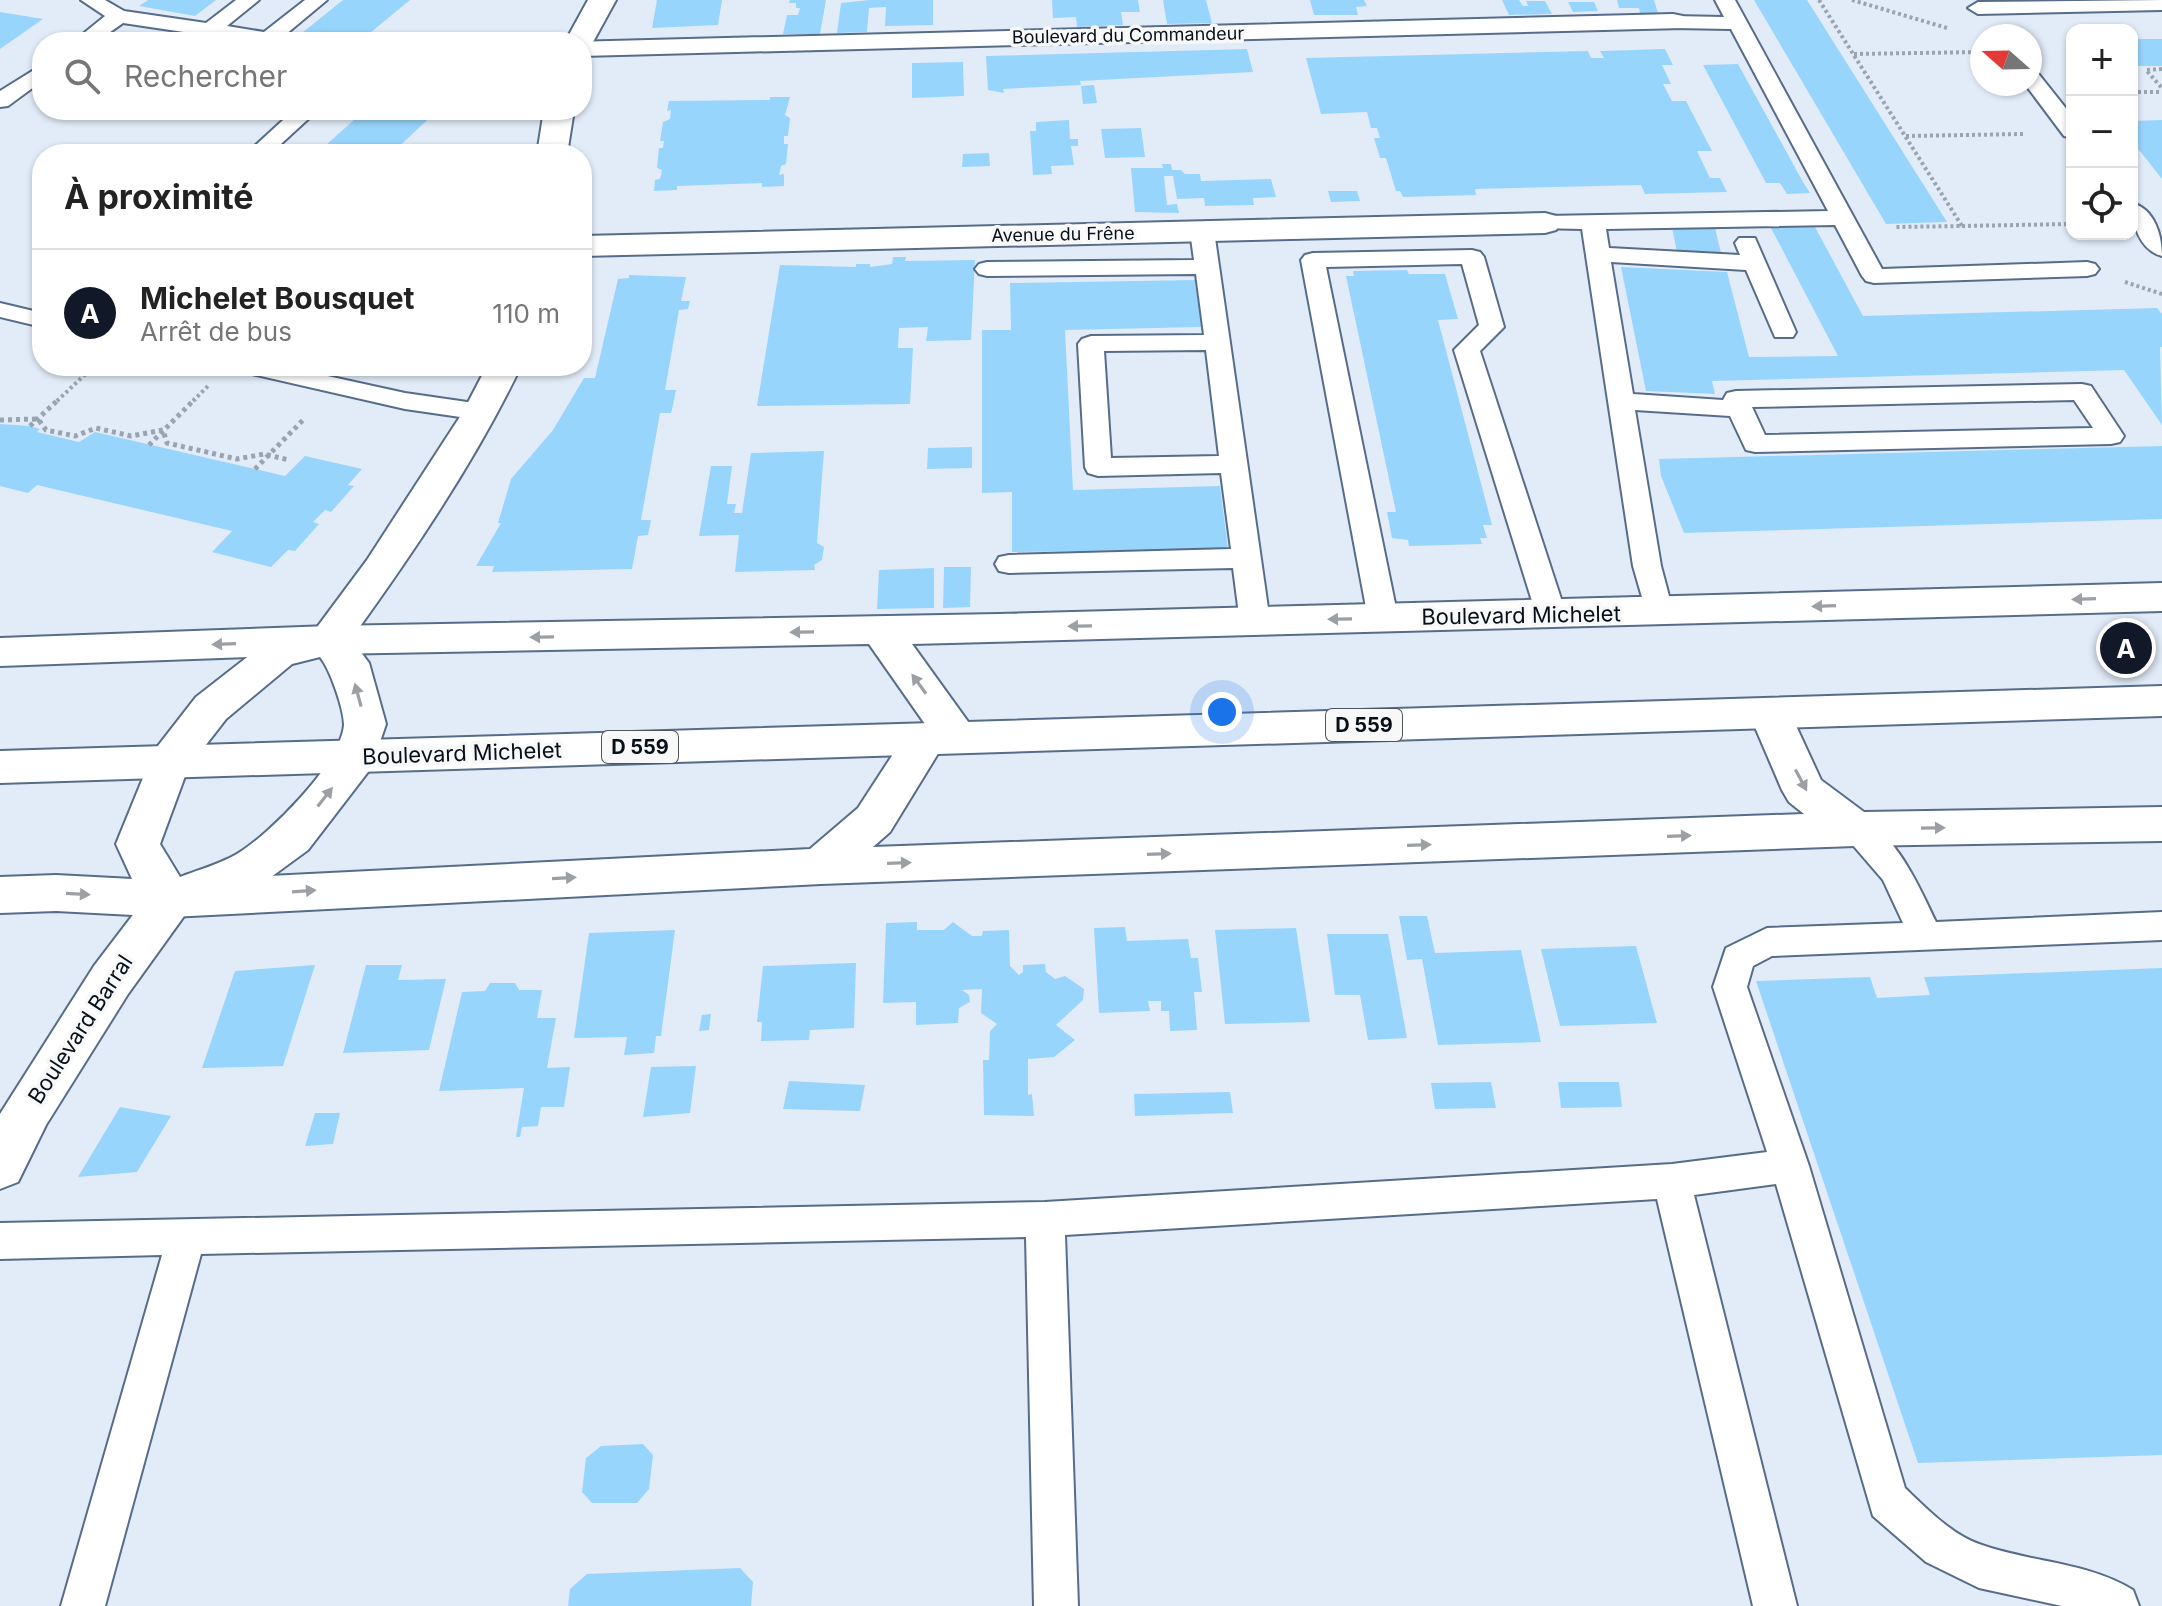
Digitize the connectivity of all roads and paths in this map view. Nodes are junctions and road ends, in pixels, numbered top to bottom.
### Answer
1 (91, 0) edge
2 (249, 0) edge
3 (317, 0) edge
4 (602, 0) edge
5 (1725, 0) edge
6 (1819, 0) edge
7 (1852, 0) edge
8 (1975, 4) edge
9 (2162, 4) edge
10 (119, 16) junction
11 (1673, 22) joint
12 (1738, 23) junction
13 (1990, 24) edge
14 (210, 30) junction
15 (1953, 30) dead end
16 (97, 32) edge
17 (225, 32) edge
18 (277, 32) edge
19 (584, 32) edge
20 (592, 48) edge
21 (1970, 52) edge
22 (1854, 54) junction
23 (2162, 69) edge
24 (32, 78) edge
25 (2162, 90) edge
26 (2042, 92) edge
27 (2138, 92) edge
28 (0, 101) edge
29 (296, 120) edge
30 (557, 120) edge
31 (2066, 123) edge
32 (2026, 134) dead end
33 (1905, 136) junction
34 (268, 144) edge
35 (554, 144) edge
36 (2138, 218) edge
37 (1738, 220) junction
38 (1593, 222) junction
39 (1545, 223) joint
40 (1846, 223) junction
41 (2066, 224) edge
42 (1962, 226) junction
43 (1202, 231) junction
44 (592, 246) edge
45 (2162, 249) edge
46 (1598, 254) junction
47 (1755, 263) junction
48 (1207, 267) junction
49 (987, 269) dead end
50 (2087, 269) dead end
51 (0, 310) edge
52 (32, 318) edge
53 (1784, 332) dead end
54 (1217, 342) junction
55 (83, 376) edge
56 (292, 376) edge
57 (499, 376) edge
58 (217, 377) dead end
59 (337, 386) junction
60 (1621, 401) junction
61 (1740, 409) junction
62 (481, 412) junction
63 (38, 419) junction
64 (0, 420) edge
65 (30, 426) dead end
66 (163, 430) junction
67 (149, 445) dead end
68 (268, 455) junction
69 (289, 460) dead end
70 (1234, 464) junction
71 (255, 469) dead end
72 (1246, 558) junction
73 (1009, 564) dead end
74 (2162, 597) edge
75 (1658, 611) junction
76 (1551, 614) junction
77 (1383, 618) junction
78 (1255, 622) junction
79 (880, 630) junction
80 (329, 640) junction
81 (0, 652) edge
82 (2162, 701) edge
83 (1770, 713) junction
84 (941, 738) junction
85 (356, 757) junction
86 (169, 762) junction
87 (0, 767) edge
88 (2162, 824) edge
89 (1855, 829) junction
90 (821, 866) junction
91 (0, 895) edge
92 (171, 899) junction
93 (2162, 926) edge
94 (1926, 936) junction
95 (0, 1166) edge
96 (1790, 1166) junction
97 (1672, 1181) junction
98 (1045, 1219) junction
99 (186, 1238) junction
100 (0, 1241) edge
101 (83, 1606) edge
102 (1056, 1606) edge
103 (1775, 1606) edge
104 (2117, 1606) edge

1 - 10 lane
2 - 14 lane
3 - 18 lane
4 - 19 street
5 - 12 lane
6 - 22 path
7 - 15 path
8 - 9 lane
8 - 13 lane
10 - 14 lane
10 - 16 lane
11 - 12 lane
11 - 20 street, Boulevard du Commandeur
12 - 40 lane
14 - 17 lane
21 - 22 path
22 - 33 path
23 - 25 path
24 - 28 lane
25 - 27 path
26 - 31 lane
29 - 34 lane
30 - 35 street
32 - 33 path
33 - 42 path
36 - 45 lane
37 - 38 lane
37 - 40 lane
37 - 47 lane
38 - 39 lane
38 - 46 lane
39 - 43 street, Avenue du Frêne
40 - 42 path
40 - 50 lane
41 - 42 path
43 - 44 street, Avenue du Frêne
43 - 48 lane
46 - 47 lane
46 - 60 lane
47 - 53 lane
48 - 49 lane
48 - 54 lane
51 - 52 lane
54 - 70 lane
54 - 70 lane
55 - 63 path
56 - 59 lane
57 - 62 street
58 - 66 path
59 - 62 lane
59 - 68 path
60 - 61 lane
60 - 75 lane
61 - 61 lane
62 - 80 street
63 - 64 path
63 - 65 path
63 - 66 path
66 - 67 path
66 - 68 path
68 - 69 path
68 - 71 path
70 - 72 lane
72 - 73 lane
72 - 78 lane
74 -> 75 street, Boulevard Michelet
75 - 76 street, Boulevard Michelet
76 - 77 street, Boulevard Michelet
76 - 77 lane
77 -> 78 street, Boulevard Michelet
78 -> 79 street, Boulevard Michelet
79 -> 80 street, Boulevard Michelet
84 -> 79 street
80 -> 81 street, Boulevard Michelet
85 -> 80 street
80 - 86 street
82 - 83 street, Boulevard Michelet / D 559
83 - 84 street, Boulevard Michelet / D 559
83 -> 89 street
84 - 85 street, Boulevard Michelet / D 559
84 - 90 street
85 - 86 street, Boulevard Michelet / D 559
92 -> 85 street
86 - 87 street, Boulevard Michelet / D 559
86 - 92 street
89 -> 88 street
90 -> 89 street
89 - 94 lane
92 -> 90 street
91 -> 92 street
92 - 95 street, Boulevard Barral
93 - 94 lane
94 - 96 lane
96 - 97 lane
96 - 104 lane
97 - 98 lane
97 - 103 lane
98 - 99 lane
98 - 102 lane
99 - 100 lane
99 - 101 lane

